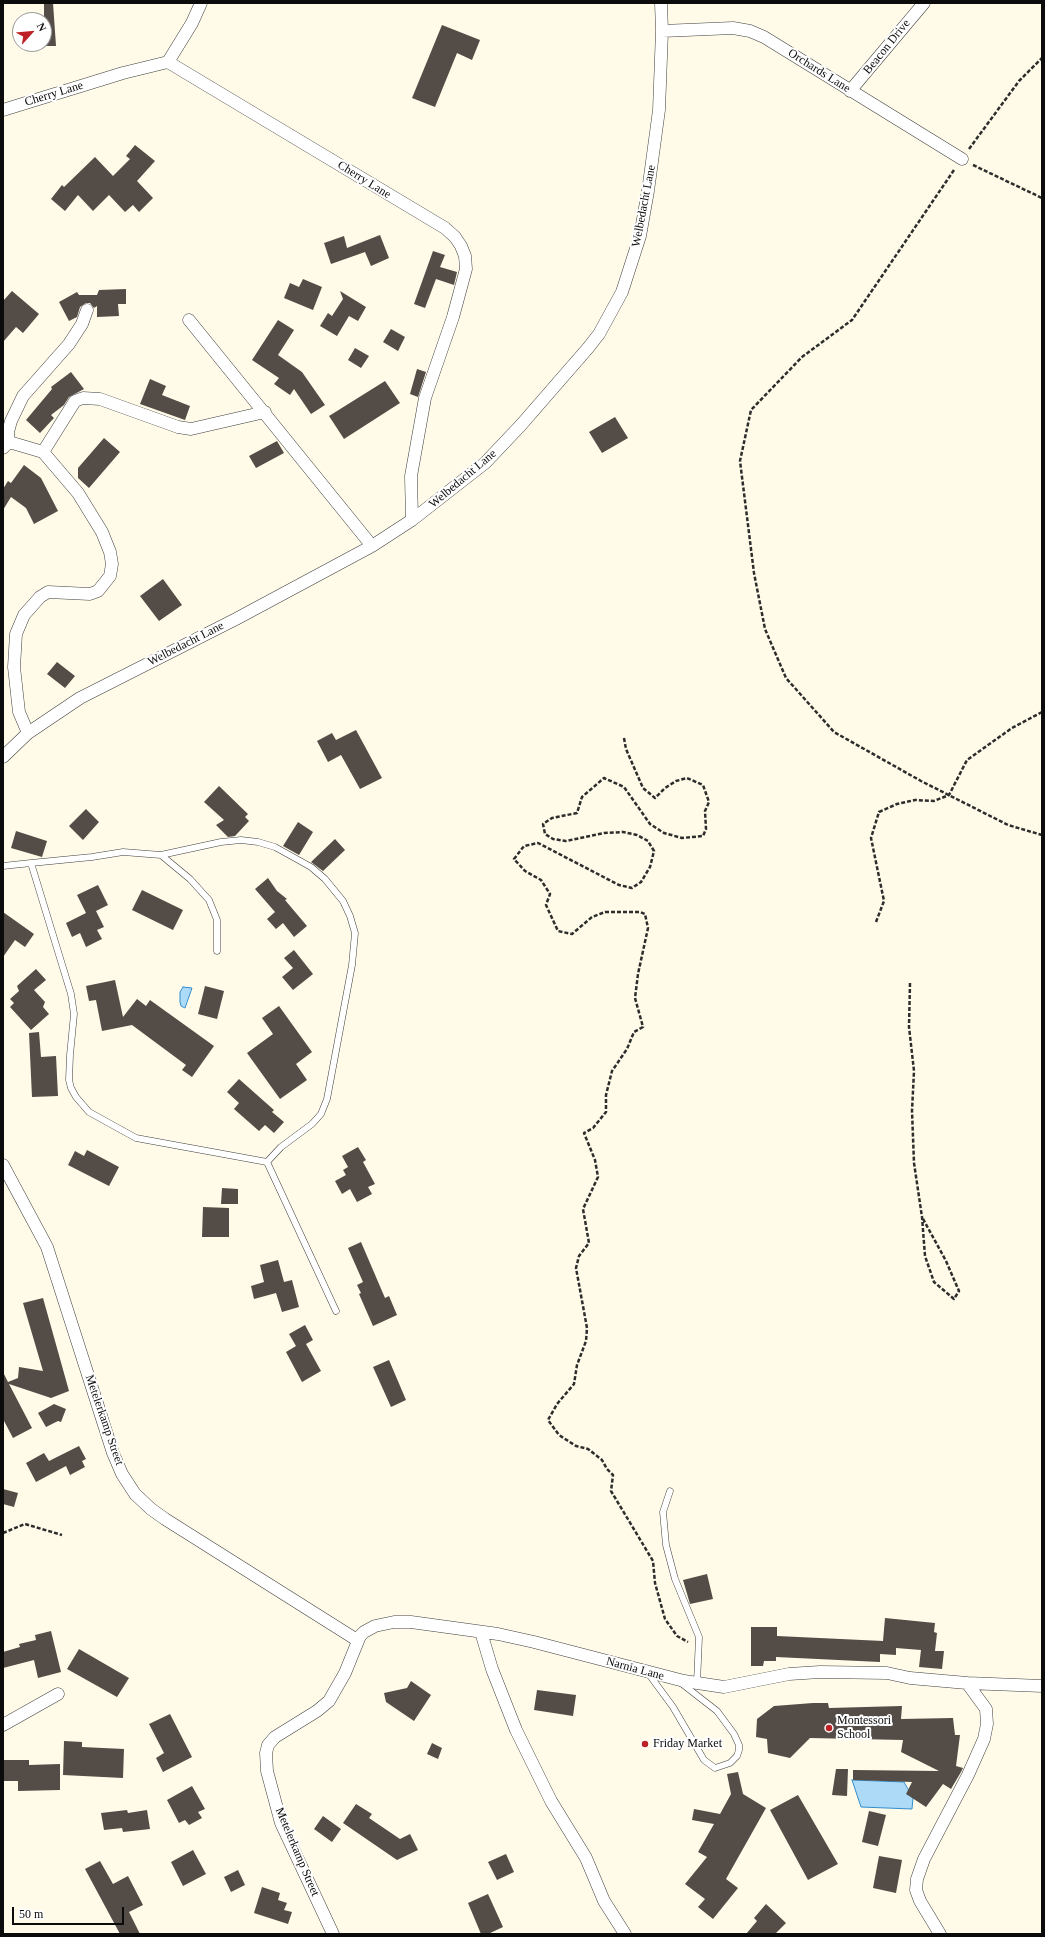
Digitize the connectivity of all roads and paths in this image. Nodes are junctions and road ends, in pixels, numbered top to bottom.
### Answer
1 (201, 3) edge
2 (661, 3) edge
3 (924, 3) edge
4 (662, 31) junction
5 (1042, 58) edge
6 (168, 62) junction
7 (850, 91) junction
8 (3, 110) edge
9 (962, 159) junction
10 (1042, 198) edge
11 (87, 310) dead end
12 (189, 320) dead end
13 (265, 412) junction
14 (6, 445) edge
15 (43, 452) junction
16 (412, 520) junction
17 (372, 546) junction
18 (1042, 712) edge
19 (28, 733) junction
20 (624, 738) dead end
21 (3, 757) edge
22 (949, 795) junction
23 (1042, 835) edge
24 (161, 855) junction
25 (31, 863) junction
26 (3, 866) edge
27 (876, 922) dead end
28 (217, 951) dead end
29 (910, 983) dead end
30 (267, 1162) junction
31 (3, 1165) edge
32 (922, 1217) junction
33 (336, 1312) dead end
34 (670, 1491) dead end
35 (3, 1534) edge
36 (62, 1535) dead end
37 (481, 1632) junction
38 (360, 1636) junction
39 (691, 1645) dead end
40 (647, 1672) junction
41 (678, 1680) junction
42 (697, 1683) junction
43 (967, 1683) junction
44 (1042, 1686) edge
45 (58, 1694) dead end
46 (3, 1725) edge
47 (334, 1934) edge
48 (625, 1934) edge
49 (940, 1934) edge

1 - 6 street
2 - 4 street, Welbedacht Lane
3 - 7 street, Beacon Drive
4 - 7 street, Orchards Lane
4 - 16 street, Welbedacht Lane
5 - 9 path
6 - 8 street, Cherry Lane
6 - 16 street, Cherry Lane
7 - 9 street, Orchards Lane
9 - 10 path
9 - 22 path
11 - 14 street
12 - 13 street
13 - 15 street
13 - 17 street
14 - 15 street
15 - 19 street
16 - 17 street, Welbedacht Lane
17 - 19 street, Welbedacht Lane
18 - 22 path
19 - 21 street, Welbedacht Lane
20 - 39 path
22 - 23 path
22 - 27 path
24 - 25 lane
24 - 28 lane
24 - 30 lane
25 - 26 lane
25 - 30 lane
29 - 32 path
30 - 33 lane
31 - 38 street, Metelerkamp Street
32 - 32 path
34 - 42 lane
35 - 36 path
37 - 38 street, Narnia Lane
37 - 40 street, Narnia Lane
37 - 48 street
38 - 47 street, Metelerkamp Street
40 - 41 street, Narnia Lane
40 - 41 lane
41 - 42 street, Narnia Lane
42 - 43 street, Narnia Lane
43 - 44 street, Narnia Lane
43 - 49 street
45 - 46 street

